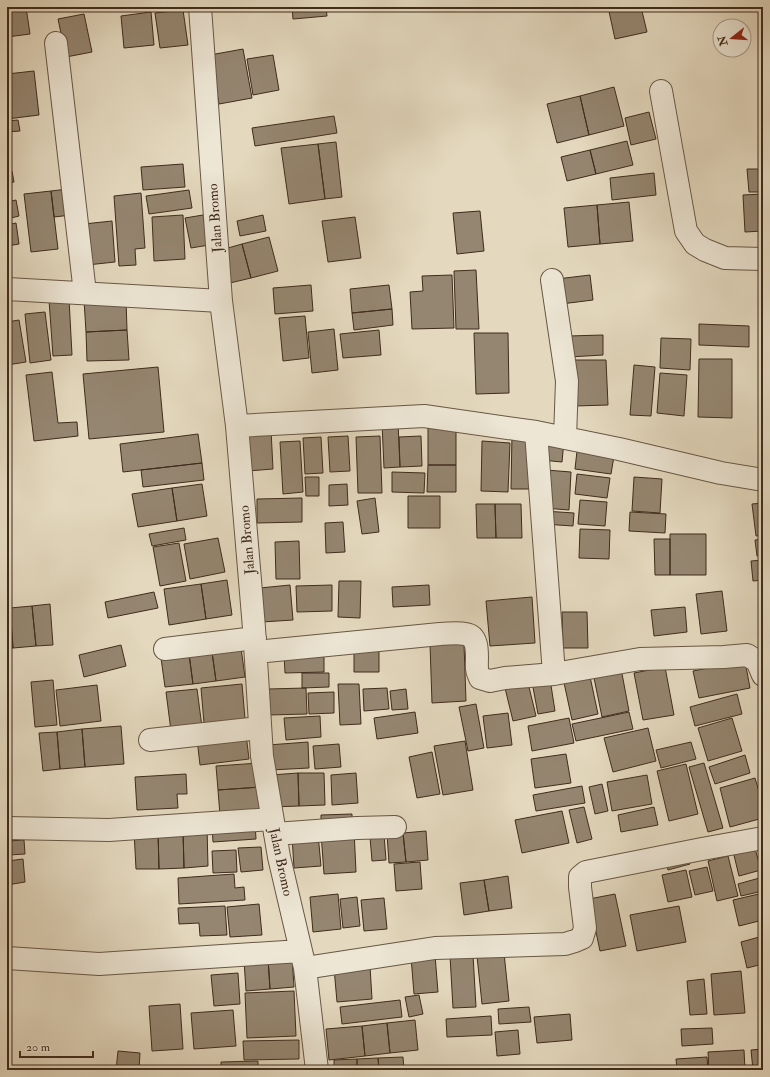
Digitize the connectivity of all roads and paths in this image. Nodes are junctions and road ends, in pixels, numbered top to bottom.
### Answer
1 (200, 7) edge
2 (56, 43) dead end
3 (661, 91) dead end
4 (763, 259) edge
5 (552, 280) dead end
6 (7, 289) edge
7 (85, 293) junction
8 (221, 301) junction
9 (237, 426) junction
10 (536, 432) junction
11 (565, 438) junction
12 (763, 480) edge
13 (255, 645) junction
14 (165, 649) dead end
15 (554, 674) junction
16 (763, 675) edge
17 (260, 728) junction
18 (150, 740) dead end
19 (274, 827) junction
20 (7, 828) edge
21 (395, 828) dead end
22 (763, 838) edge
23 (7, 958) edge
24 (303, 959) junction
25 (317, 1070) edge

1 - 8 street, Jalan Bromo
2 - 7 street
3 - 4 street
5 - 11 street
6 - 7 street
7 - 8 street
8 - 9 street, Jalan Bromo
9 - 10 street
9 - 13 street, Jalan Bromo
10 - 11 street
10 - 15 street
11 - 12 street
13 - 14 street
13 - 15 street
13 - 17 street, Jalan Bromo
15 - 16 street
17 - 18 street
17 - 19 street, Jalan Bromo
19 - 20 street
19 - 21 street
19 - 24 street, Jalan Bromo
22 - 24 street
23 - 24 street
24 - 25 street, Jalan Bromo

